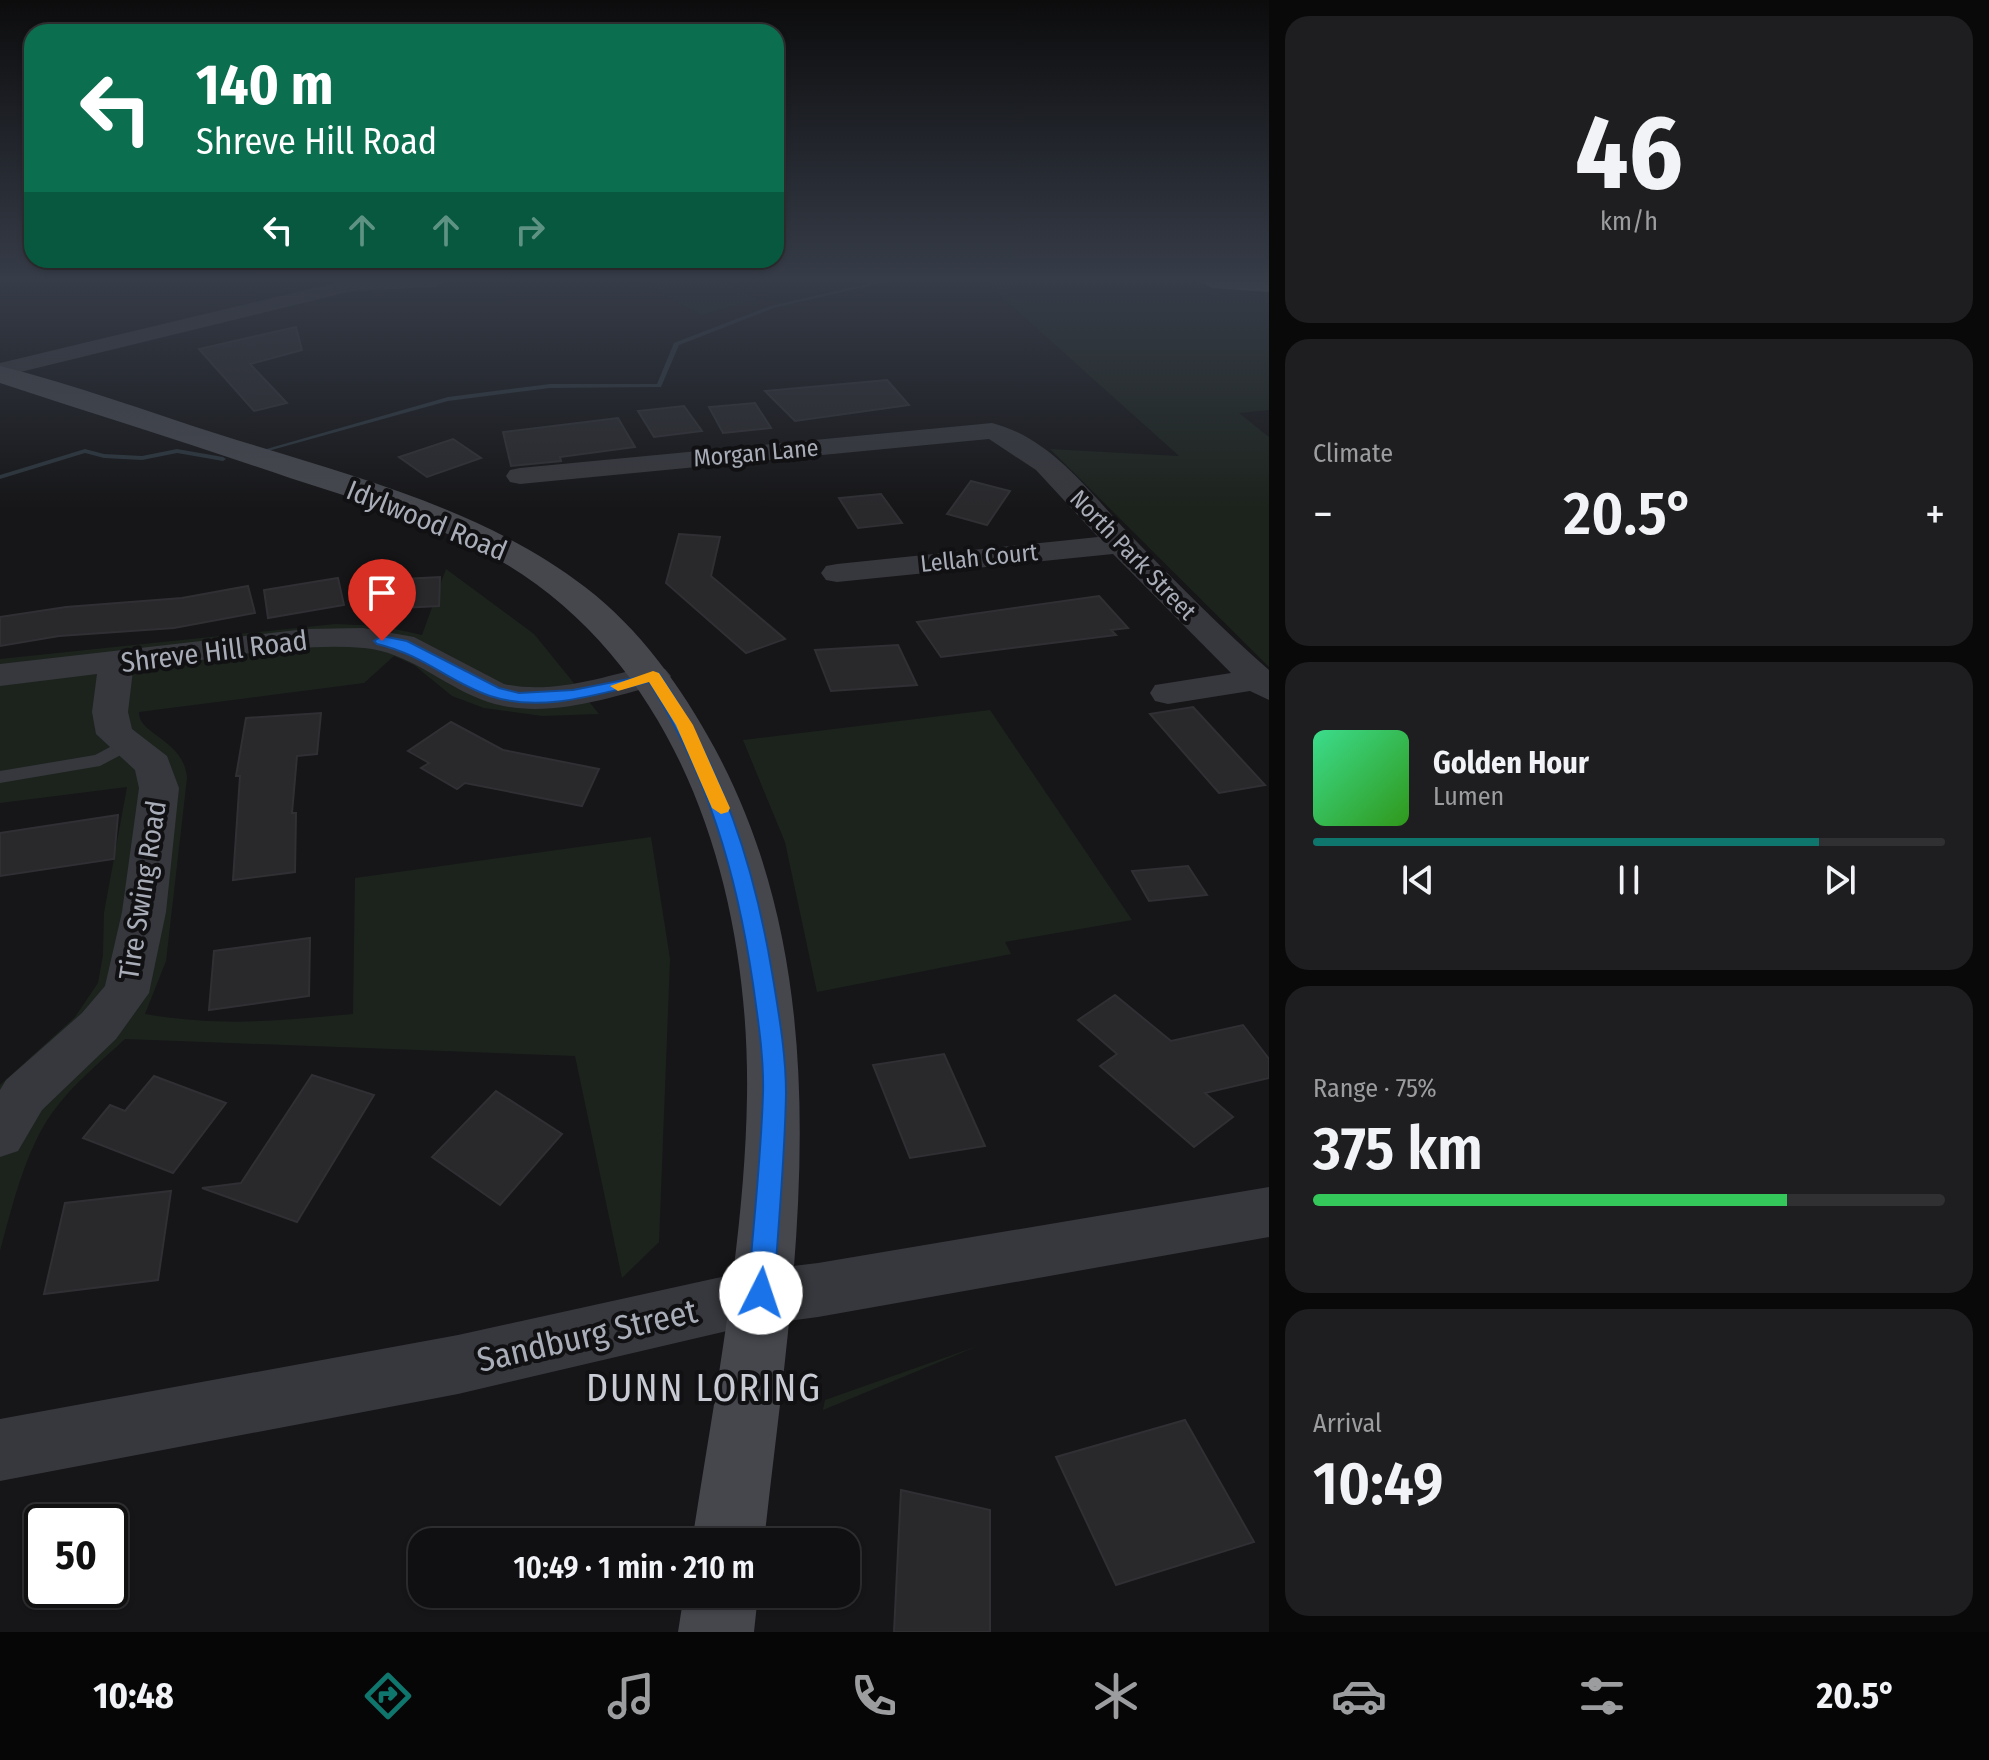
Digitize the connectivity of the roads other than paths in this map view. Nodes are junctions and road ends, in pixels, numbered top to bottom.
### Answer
1 (60, 357) edge
2 (0, 372) edge
3 (992, 431) joint
4 (520, 476) dead end
5 (1120, 544) junction
6 (837, 573) dead end
7 (116, 663) junction
8 (0, 675) edge
9 (653, 676) junction
10 (1263, 684) edge
11 (1168, 693) dead end
12 (127, 744) junction
13 (0, 777) edge
14 (0, 1135) edge
15 (1269, 1212) edge
16 (761, 1293) junction
17 (0, 1450) edge
18 (730, 1528) edge
19 (719, 1608) edge
20 (716, 1632) edge

1 - 2 street
2 - 9 main road, Idylwood Road
3 - 4 street, Morgan Lane
3 - 5 street, North Park Street
5 - 6 street, Lellah Court
5 - 10 street, North Park Street
7 - 8 street, Shreve Hill Road
7 - 9 street, Shreve Hill Road
7 - 12 street, Tire Swing Road
9 - 16 main road, Idylwood Road
10 - 11 street
12 - 13 lane
12 - 14 street, Tire Swing Road
15 - 16 street, Sandburg Street
16 - 17 street, Sandburg Street
16 - 18 main road, Idylwood Road
19 - 20 main road

